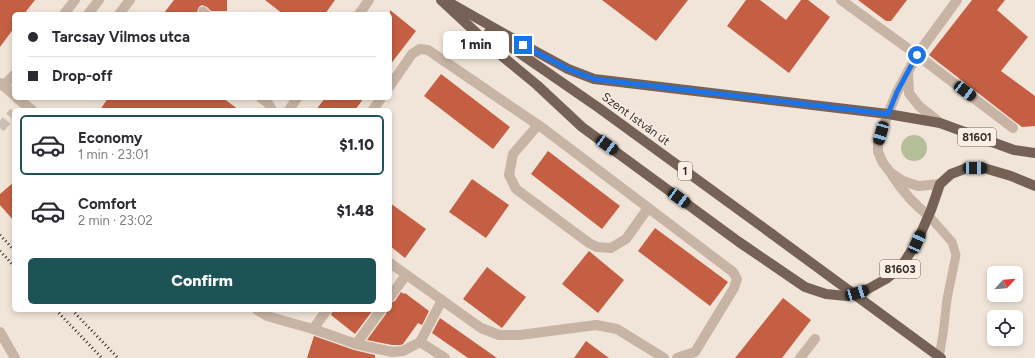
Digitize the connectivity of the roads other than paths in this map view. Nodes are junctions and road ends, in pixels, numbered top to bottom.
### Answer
1 (75, 0) edge
2 (99, 0) edge
3 (130, 0) edge
4 (369, 0) edge
5 (443, 0) edge
6 (841, 0) edge
7 (957, 0) edge
8 (66, 12) edge
9 (90, 12) edge
10 (121, 12) edge
11 (360, 12) edge
12 (917, 55) junction
13 (908, 71) junction
14 (12, 77) edge
15 (392, 83) edge
16 (1, 85) edge
17 (12, 93) edge
18 (20, 100) edge
19 (264, 100) edge
20 (296, 100) edge
21 (30, 108) edge
22 (271, 108) edge
23 (290, 108) edge
24 (888, 114) junction
25 (940, 123) junction
26 (538, 125) junction
27 (1013, 128) dead end
28 (1035, 153) edge
29 (890, 172) junction
30 (940, 184) junction
31 (1035, 186) edge
32 (648, 208) junction
33 (928, 216) junction
34 (392, 264) edge
35 (406, 275) junction
36 (392, 294) edge
37 (442, 300) junction
38 (326, 312) edge
39 (380, 312) edge
40 (269, 313) edge
41 (313, 329) junction
42 (0, 332) edge
43 (815, 339) dead end
44 (420, 342) junction
45 (356, 344) junction
46 (15, 358) edge
47 (445, 358) edge
48 (664, 358) edge
49 (677, 358) edge
50 (800, 358) edge
51 (940, 358) edge

1 - 8 street
2 - 9 street
3 - 10 street
4 - 11 street
5 - 24 main road, 81601
5 - 33 main road, 81603
5 - 51 main road, Szent István út / 1, bridge
6 - 12 street
7 - 12 street
12 - 13 street
12 - 27 street
13 - 24 street
13 - 25 street
14 - 16 street
15 - 26 street
16 - 17 street
18 - 21 street
19 - 22 street
20 - 23 street
24 - 25 main road, 81601
24 - 29 street
25 - 28 main road, 81601
26 - 32 street
26 - 32 street
29 - 30 street
29 - 33 street
30 - 31 main road
30 - 33 main road, 81603
32 - 49 street
33 - 51 lane
34 - 35 street
35 - 36 street
35 - 37 street
37 - 44 street
37 - 48 street
38 - 41 street
39 - 45 street
40 - 41 street
41 - 45 street
42 - 46 street
43 - 50 street
44 - 45 street
44 - 47 street

